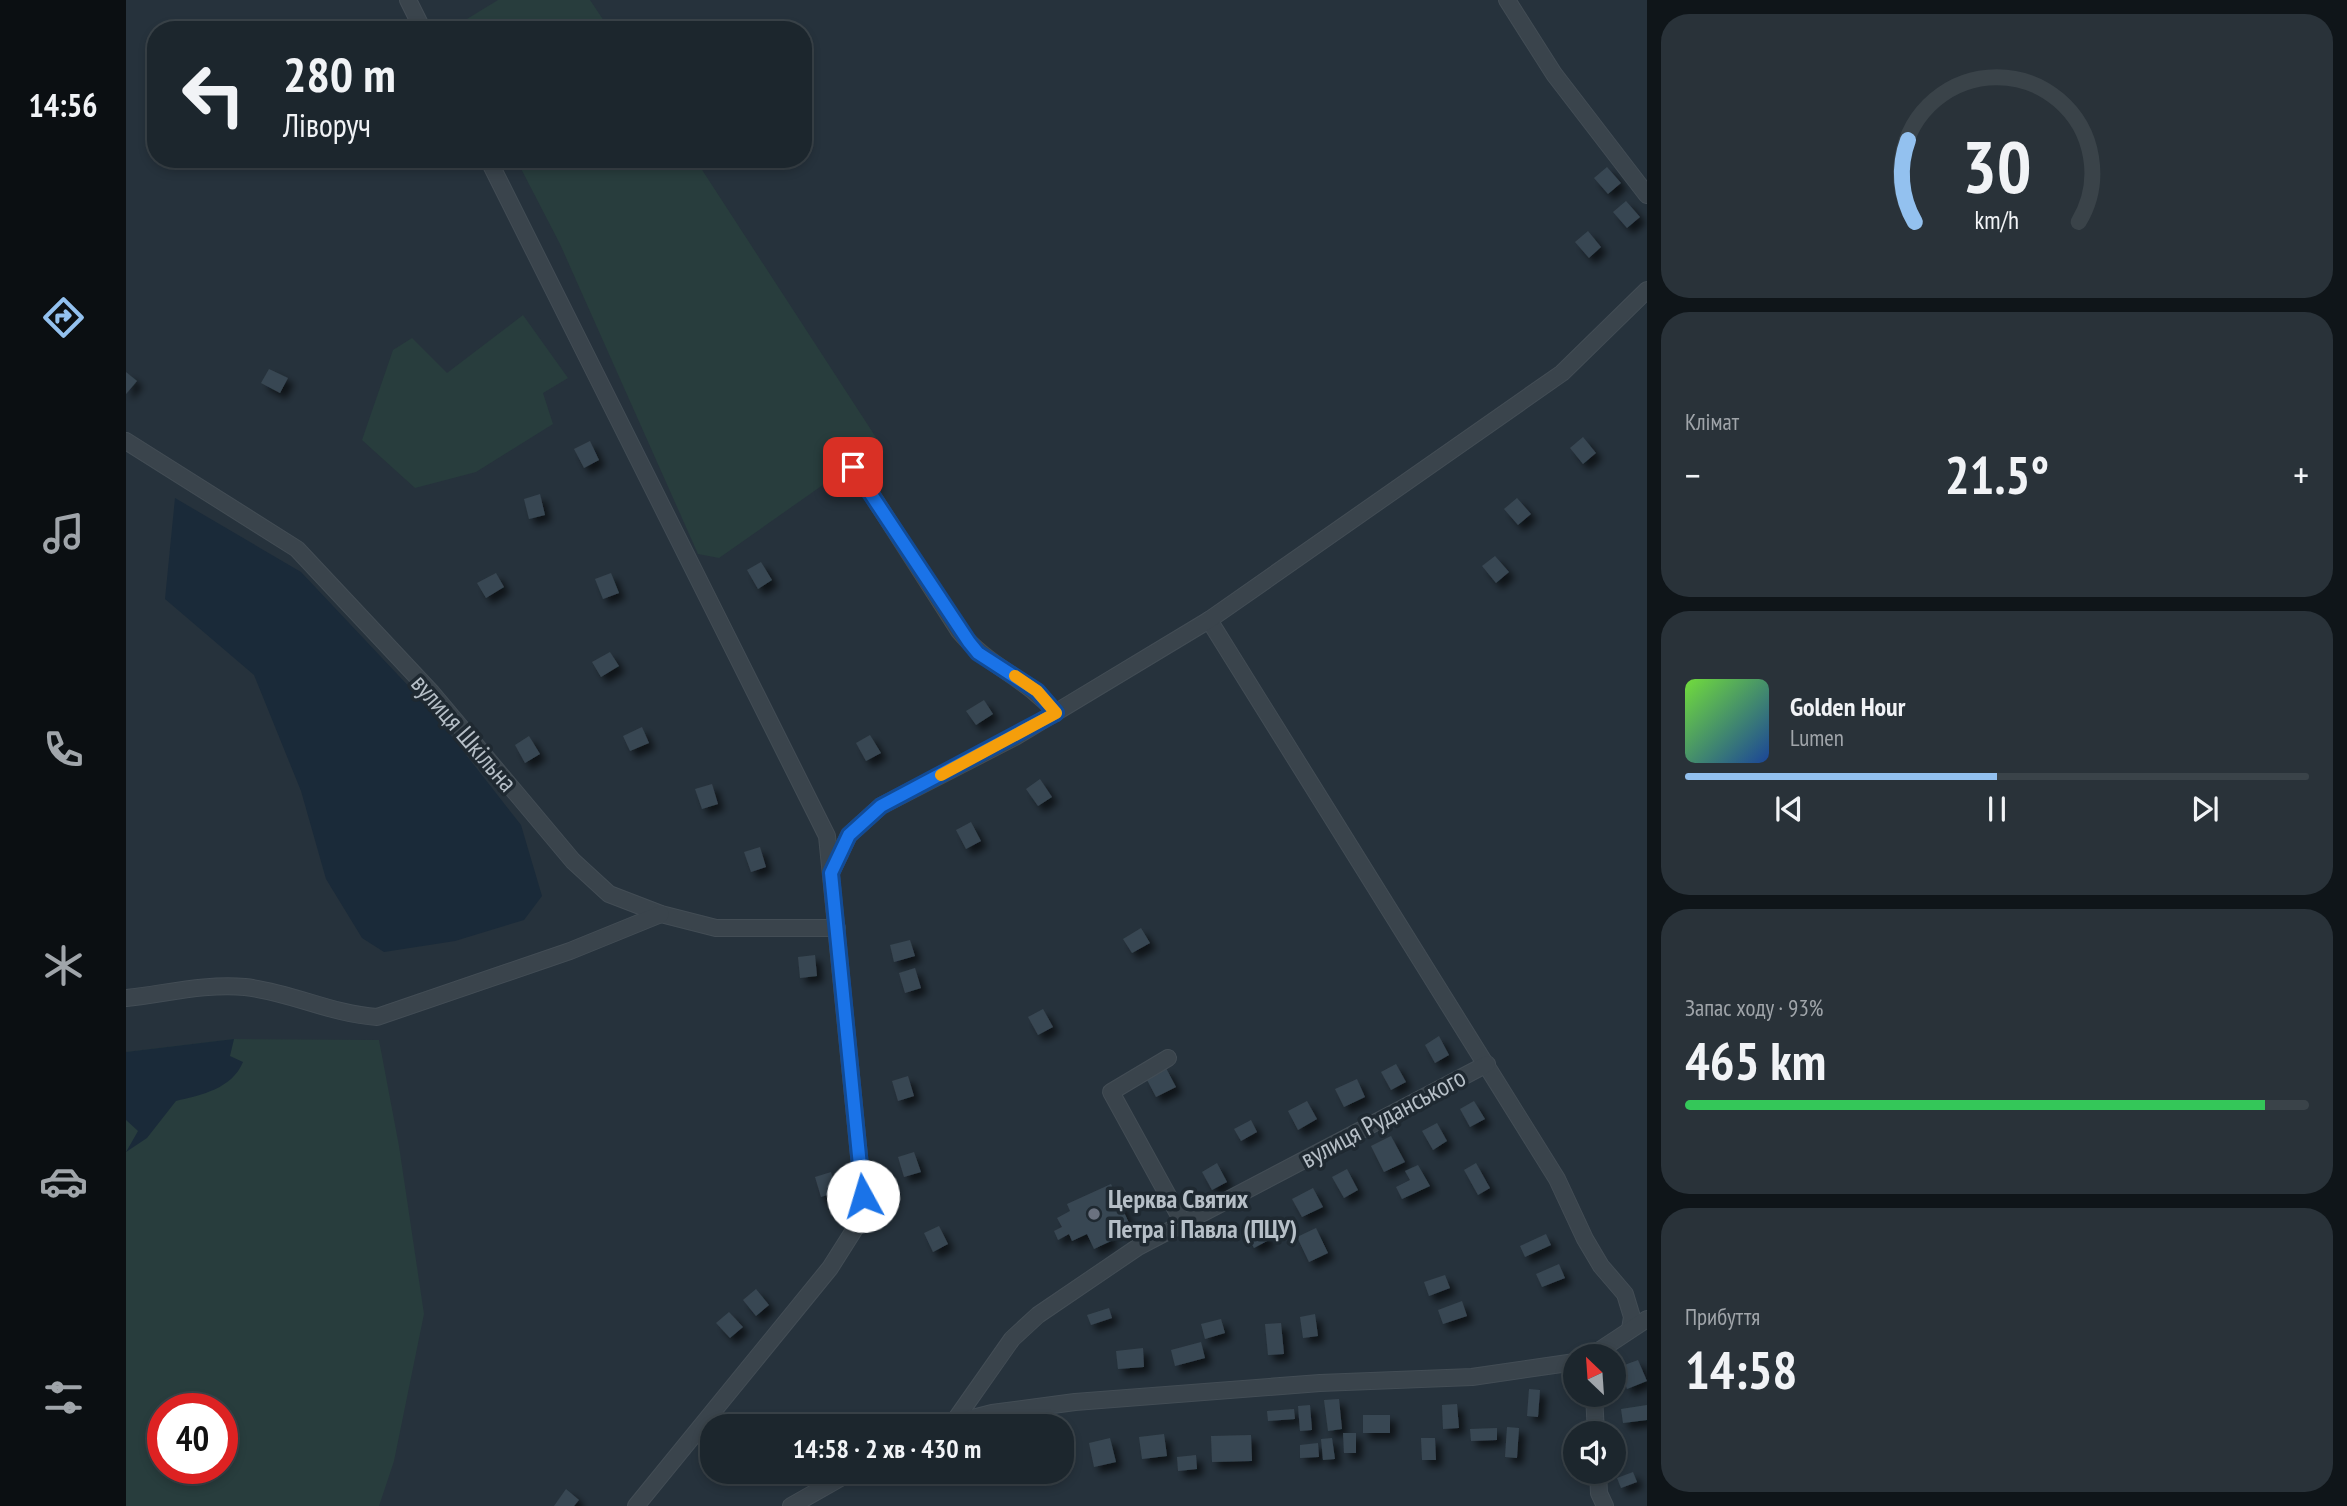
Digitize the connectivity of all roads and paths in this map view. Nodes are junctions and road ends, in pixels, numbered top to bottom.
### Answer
1 (408, 0) edge
2 (1507, 0) edge
3 (418, 21) edge
4 (493, 168) edge
5 (1647, 195) edge
6 (1647, 290) edge
7 (126, 441) edge
8 (853, 467) dead end
9 (1209, 620) junction
10 (1056, 713) junction
11 (831, 873) junction
12 (661, 914) junction
13 (837, 928) junction
14 (126, 998) edge
15 (1168, 1058) dead end
16 (1487, 1063) junction
17 (1182, 1221) junction
18 (1647, 1320) edge
19 (1630, 1329) junction
20 (1608, 1344) edge
21 (1563, 1366) edge
22 (956, 1414) edge
23 (988, 1414) edge
24 (829, 1484) edge
25 (1599, 1484) edge
26 (636, 1506) edge
27 (790, 1506) edge
28 (1605, 1506) edge

1 - 3 street
2 - 5 street
4 - 11 street
6 - 9 street
7 - 12 street, вулиця Шкільна
8 - 10 street
9 - 10 street
9 - 16 street
10 - 11 street
11 - 13 street
12 - 13 street, вулиця Шкільна
12 - 14 street
13 - 26 street
15 - 17 street
16 - 17 street, вулиця Руданського
16 - 19 street
17 - 22 street, вулиця Руданського
18 - 19 street
19 - 20 street
21 - 23 street
24 - 27 street
25 - 28 street

